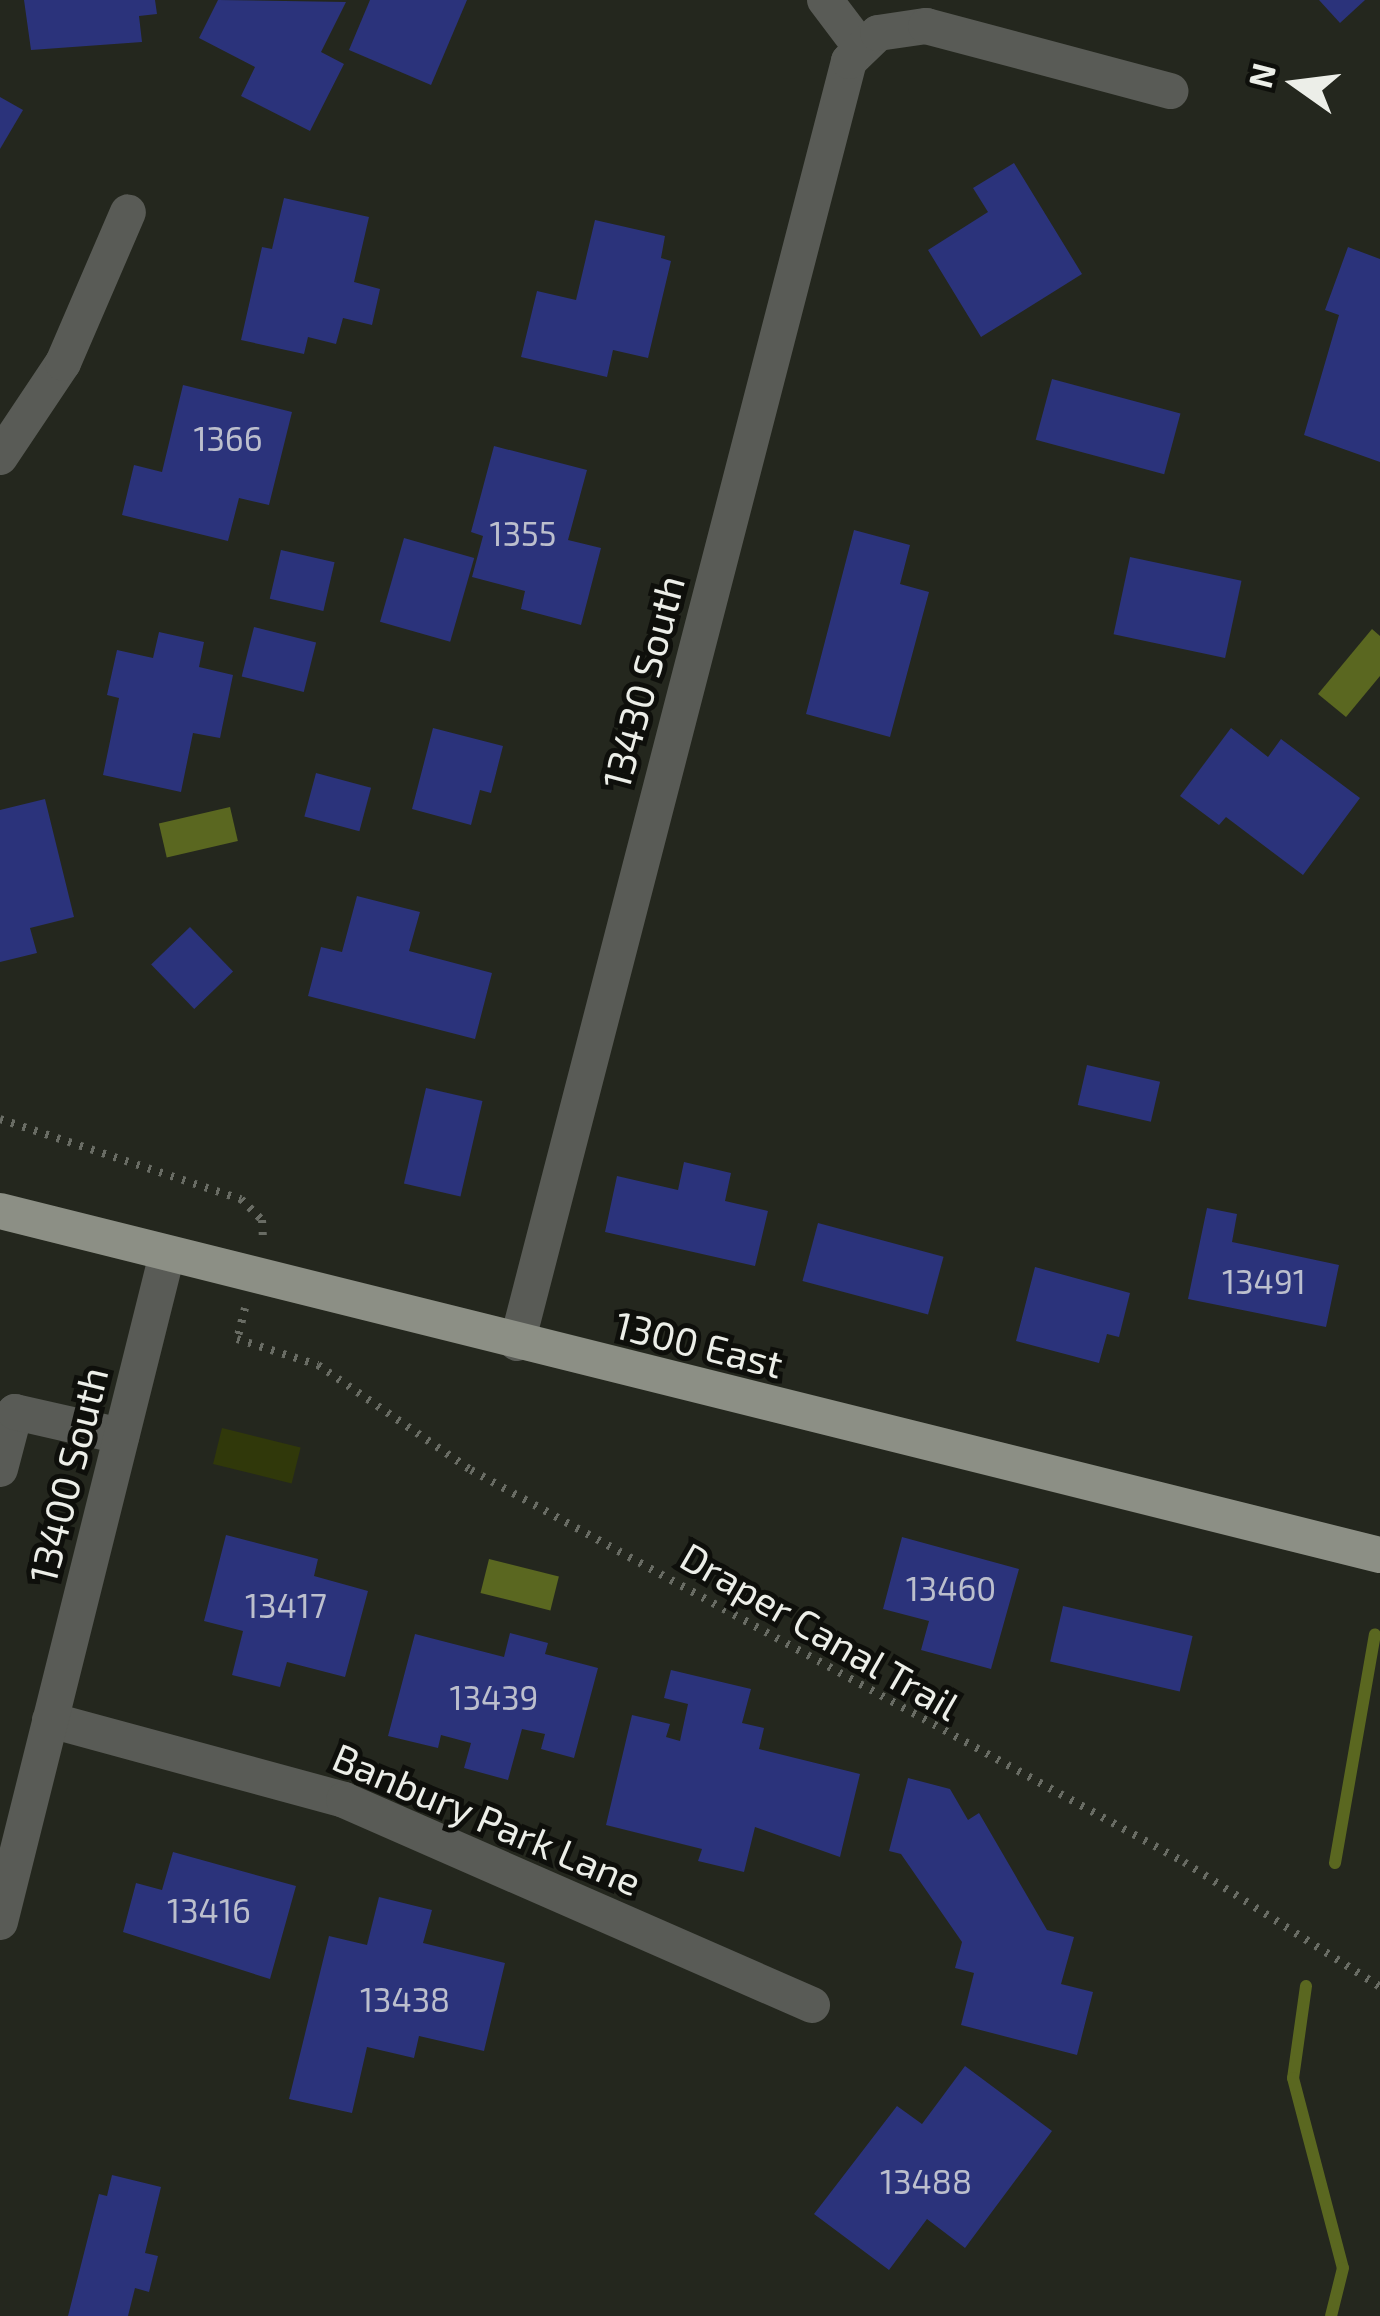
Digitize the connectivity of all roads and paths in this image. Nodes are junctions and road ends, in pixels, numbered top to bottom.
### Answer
1 (825, 0) edge
2 (859, 45) junction
3 (1171, 91) dead end
4 (128, 212) dead end
5 (0, 457) edge
6 (0, 1119) edge
7 (0, 1211) edge
8 (263, 1240) dead end
9 (166, 1258) junction
10 (240, 1330) dead end
11 (517, 1343) junction
12 (122, 1436) junction
13 (0, 1469) edge
14 (1380, 1555) edge
15 (50, 1720) junction
16 (0, 1922) edge
17 (1380, 1987) edge
18 (812, 2005) dead end

1 - 2 street
2 - 3 street
2 - 11 street, 13430 South
4 - 5 street
6 - 8 path
7 - 9 main road, 1300 East
9 - 11 main road, 1300 East
9 - 12 street, 13400 South
10 - 17 path, Draper Canal Trail
11 - 14 main road, 1300 East
12 - 13 street
12 - 15 street, 13400 South
15 - 16 street, 13400 South
15 - 18 street, Banbury Park Lane

